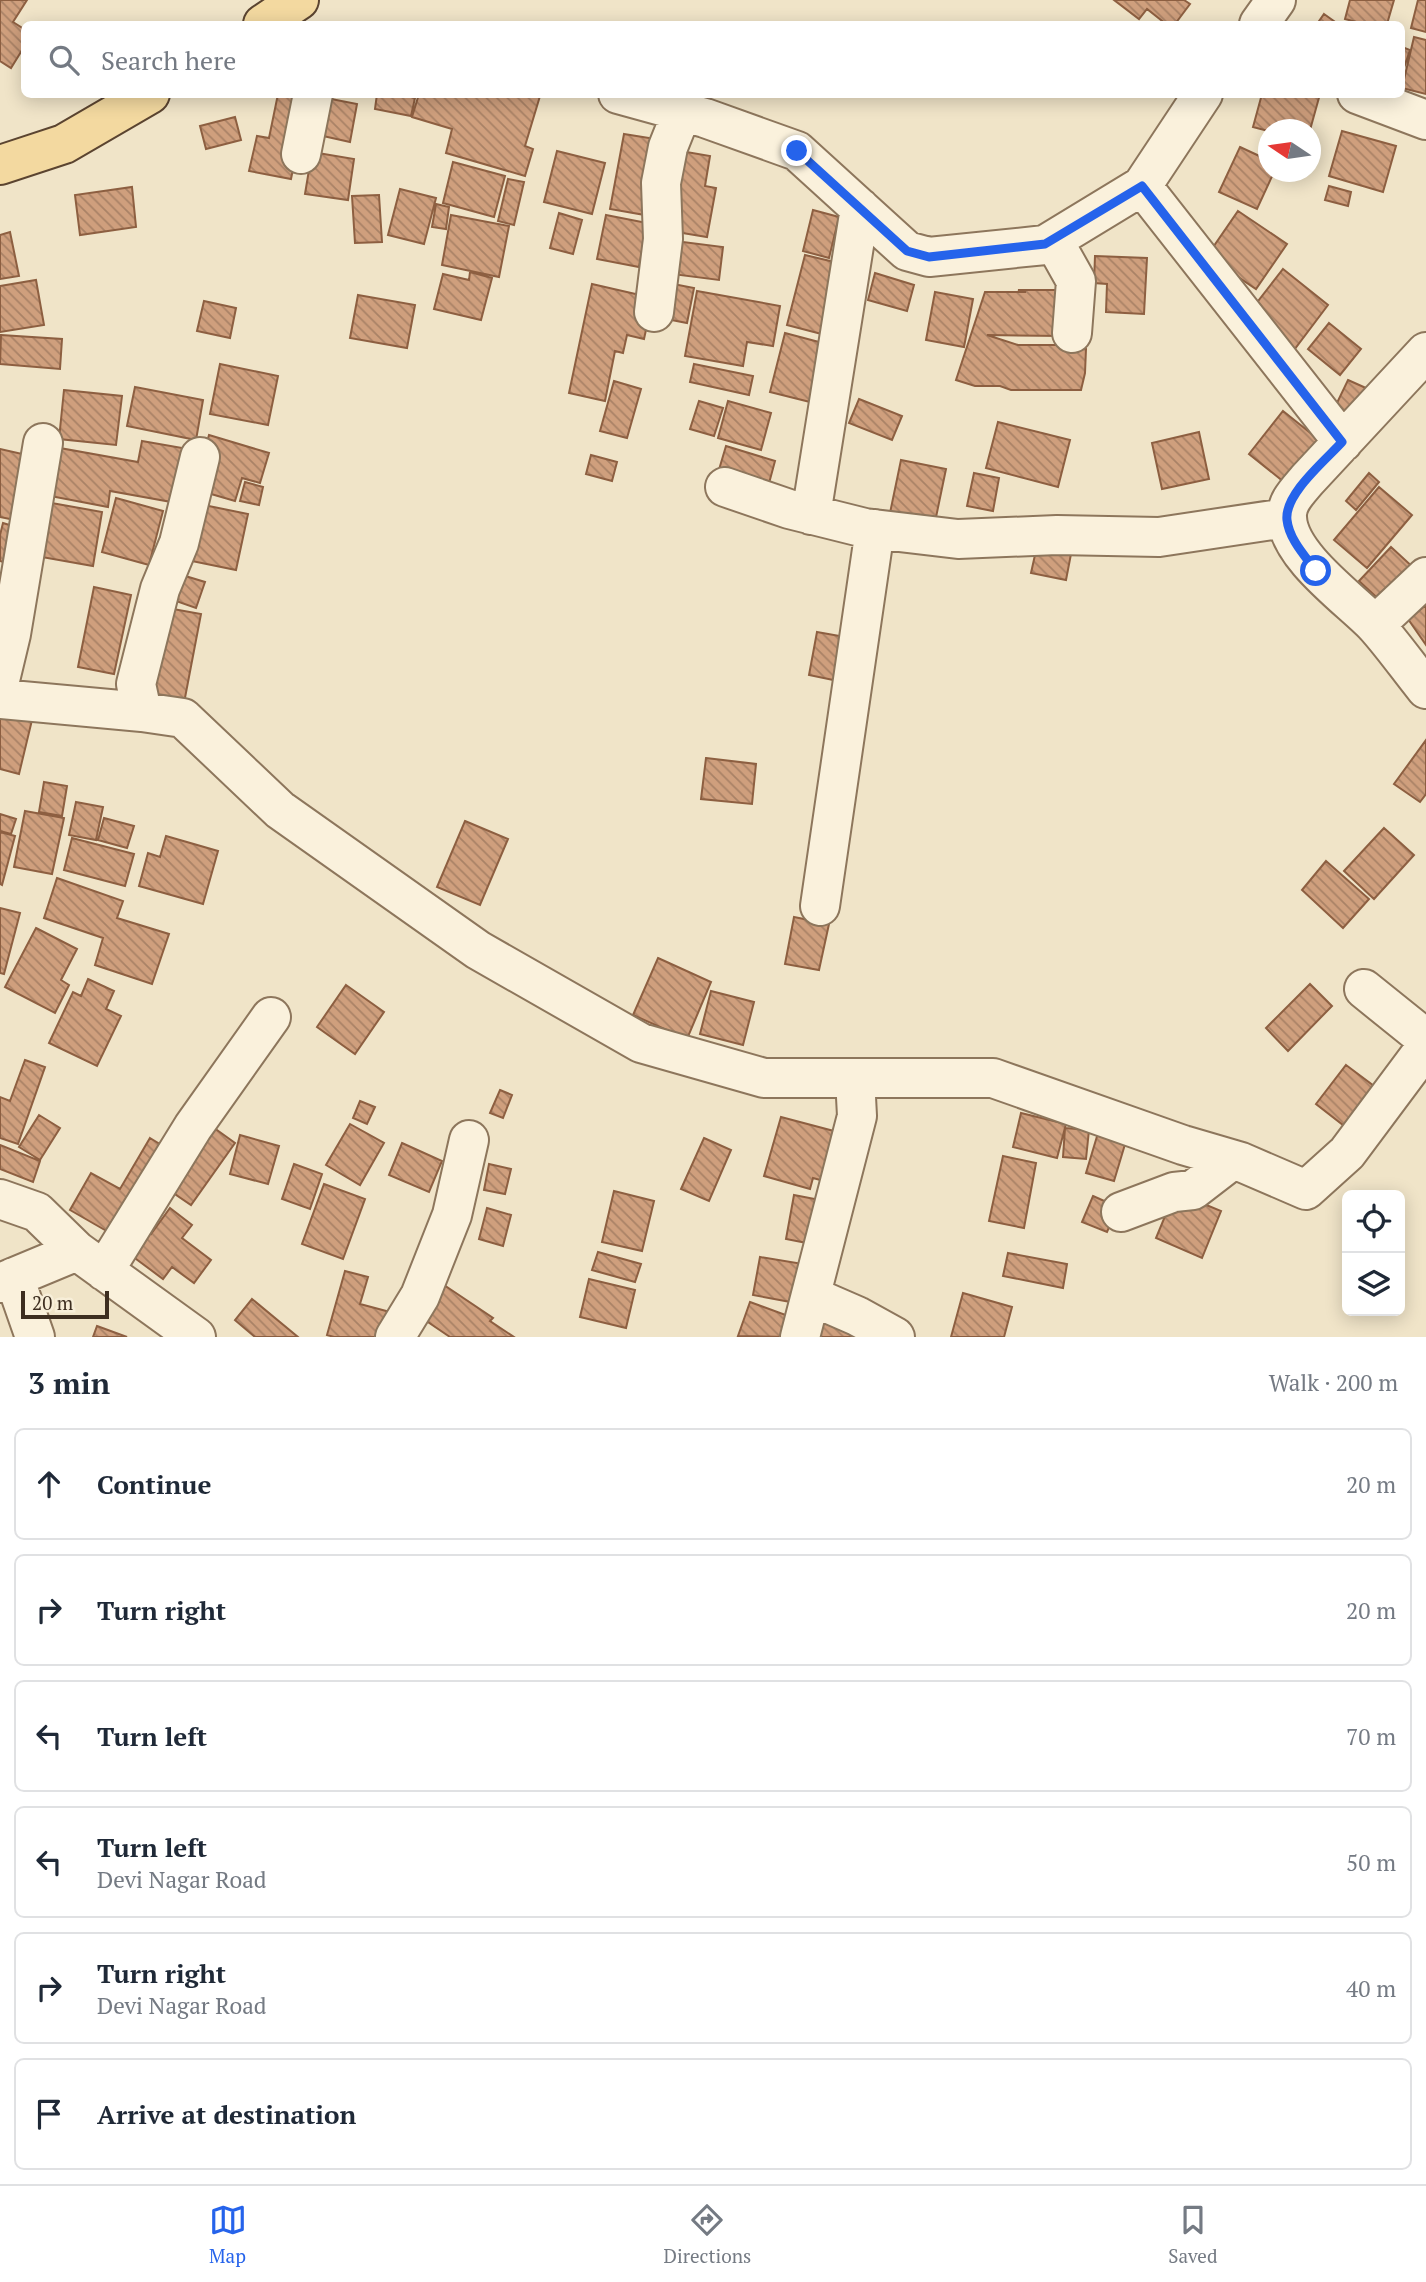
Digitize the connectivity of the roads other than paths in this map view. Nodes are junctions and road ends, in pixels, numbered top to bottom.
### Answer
1 (299, 0) edge
2 (1276, 0) edge
3 (268, 21) edge
4 (1261, 21) edge
5 (143, 98) edge
6 (312, 98) edge
7 (632, 98) edge
8 (1200, 98) edge
9 (1368, 98) edge
10 (682, 112) junction
11 (1426, 120) edge
12 (301, 154) dead end
13 (0, 165) edge
14 (1142, 186) junction
15 (860, 208) junction
16 (1053, 240) junction
17 (654, 312) dead end
18 (1072, 333) dead end
19 (1426, 352) edge
20 (1342, 442) junction
21 (43, 443) dead end
22 (200, 457) dead end
23 (725, 487) dead end
24 (811, 515) junction
25 (1286, 518) junction
26 (875, 529) junction
27 (1426, 577) edge
28 (1374, 625) junction
29 (0, 681) edge
30 (1426, 689) edge
31 (0, 699) edge
32 (142, 712) junction
33 (820, 906) dead end
34 (1364, 989) dead end
35 (271, 1017) dead end
36 (1426, 1039) edge
37 (1426, 1047) edge
38 (855, 1078) junction
39 (469, 1140) dead end
40 (1232, 1160) junction
41 (0, 1199) edge
42 (1121, 1212) dead end
43 (90, 1261) junction
44 (7, 1280) edge
45 (811, 1296) junction
46 (35, 1337) edge
47 (196, 1337) edge
48 (395, 1337) edge
49 (800, 1337) edge
50 (895, 1337) edge

1 - 3 main road
2 - 4 street
5 - 13 main road
6 - 12 street
7 - 10 street
8 - 14 street
9 - 11 street
10 - 15 street
10 - 17 street
14 - 16 street
14 - 20 street
15 - 16 street
15 - 24 street
16 - 18 street
19 - 20 street
20 - 25 street
21 - 29 street
22 - 32 street
23 - 24 street
24 - 26 street
25 - 26 street
25 - 28 street
26 - 33 street
27 - 28 street
28 - 30 street
31 - 32 street
32 - 38 street
34 - 36 street
35 - 43 street
37 - 40 street
38 - 40 street
38 - 45 street
39 - 48 street
40 - 42 street
41 - 43 street
43 - 44 street
43 - 47 street
44 - 46 street
45 - 49 street
45 - 50 street

